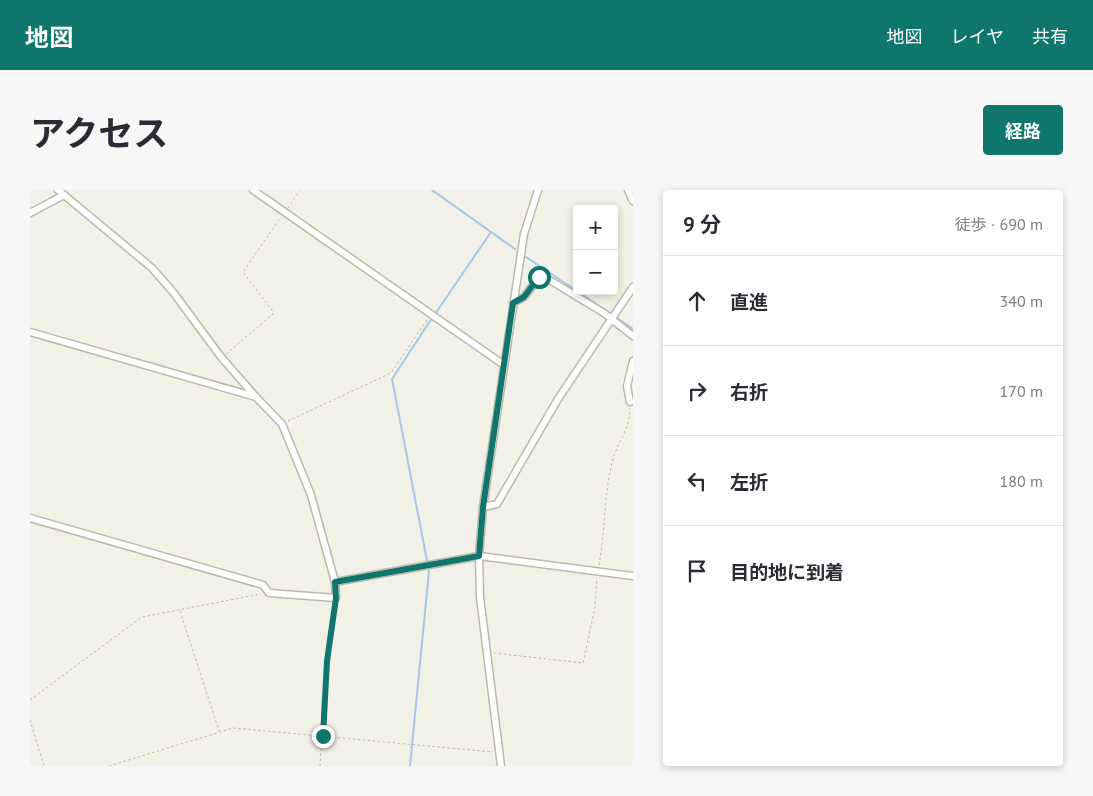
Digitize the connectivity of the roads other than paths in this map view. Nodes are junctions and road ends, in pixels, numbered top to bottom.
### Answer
1 (58, 190) edge
2 (253, 190) edge
3 (538, 190) edge
4 (628, 190) edge
5 (64, 195) junction
6 (633, 201) edge
7 (30, 213) edge
8 (633, 286) edge
9 (513, 303) junction
10 (612, 319) junction
11 (30, 332) edge
12 (633, 336) edge
13 (633, 362) edge
14 (504, 365) junction
15 (256, 398) junction
16 (630, 402) road end
17 (483, 507) junction
18 (30, 518) edge
19 (479, 556) junction
20 (633, 576) edge
21 (335, 582) junction
22 (501, 766) edge

1 - 5 street
2 - 14 street
3 - 9 street
4 - 6 street
5 - 7 street
5 - 15 street
8 - 10 street
9 - 10 street
9 - 14 street
10 - 12 street
10 - 17 street
11 - 15 street
13 - 16 street
14 - 17 street
15 - 21 street
17 - 19 street
18 - 21 street
19 - 20 street
19 - 21 street
19 - 22 street

